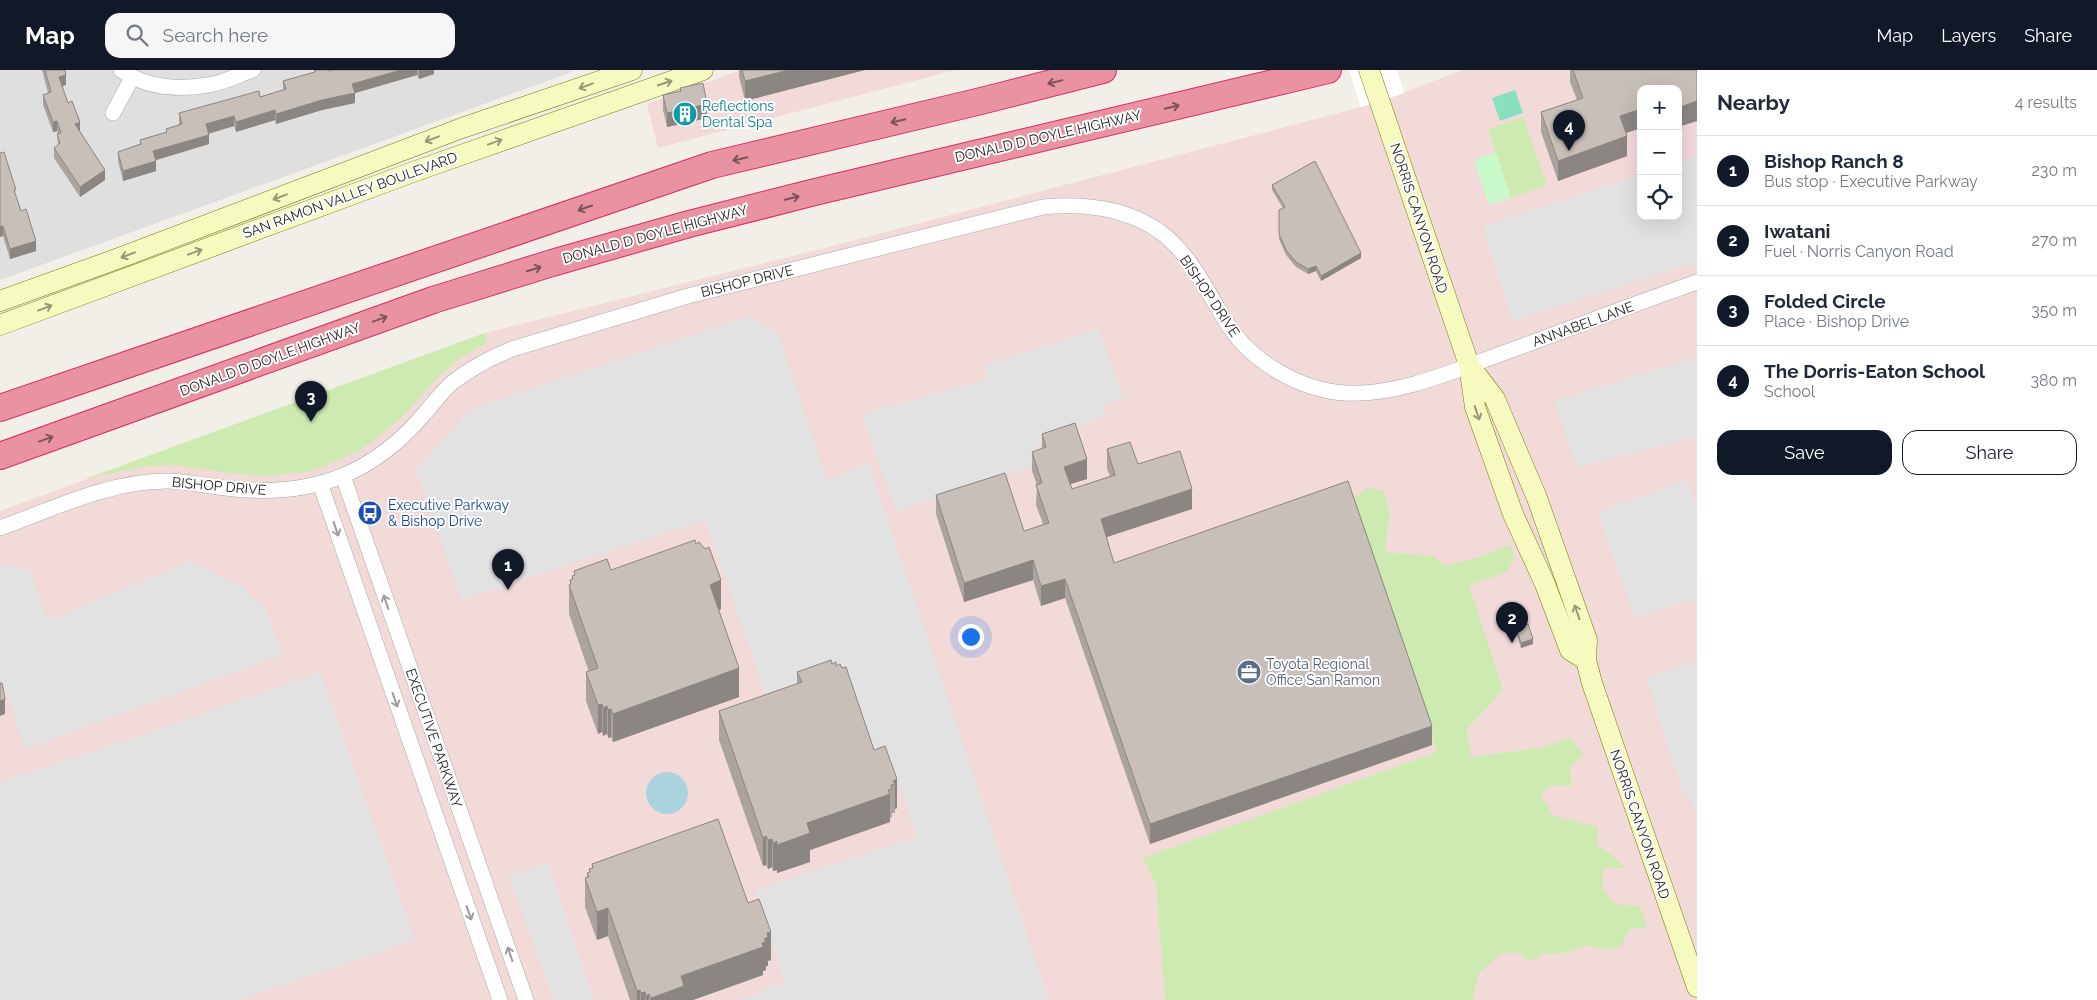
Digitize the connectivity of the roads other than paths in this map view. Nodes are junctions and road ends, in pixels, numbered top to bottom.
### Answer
1 (253, 70) edge
2 (632, 70) edge
3 (703, 70) edge
4 (1103, 70) edge
5 (1328, 70) edge
6 (1369, 70) edge
7 (127, 74) edge
8 (113, 113) dead end
9 (1697, 282) edge
10 (0, 301) edge
11 (0, 325) edge
12 (1468, 366) junction
13 (0, 408) edge
14 (0, 456) edge
15 (343, 476) junction
16 (320, 483) junction
17 (0, 528) edge
18 (1586, 660) junction
19 (1697, 987) edge
20 (500, 1000) edge
21 (526, 1000) edge

1 - 7 street
2 -> 10 main road, SAN RAMON VALLEY BOULEVARD
11 -> 3 main road, SAN RAMON VALLEY BOULEVARD
4 -> 13 highway
14 -> 5 highway, DONALD D DOYLE HIGHWAY
6 - 12 main road, NORRIS CANYON ROAD
7 - 8 street
9 - 12 street, ANNABEL LANE
12 - 15 street, BISHOP DRIVE
18 -> 12 main road, NORRIS CANYON ROAD
12 -> 18 main road, NORRIS CANYON ROAD
15 - 16 street, BISHOP DRIVE
21 -> 15 street, EXECUTIVE PARKWAY
16 - 17 street, BISHOP DRIVE
16 -> 20 street, EXECUTIVE PARKWAY
18 - 19 main road, NORRIS CANYON ROAD

